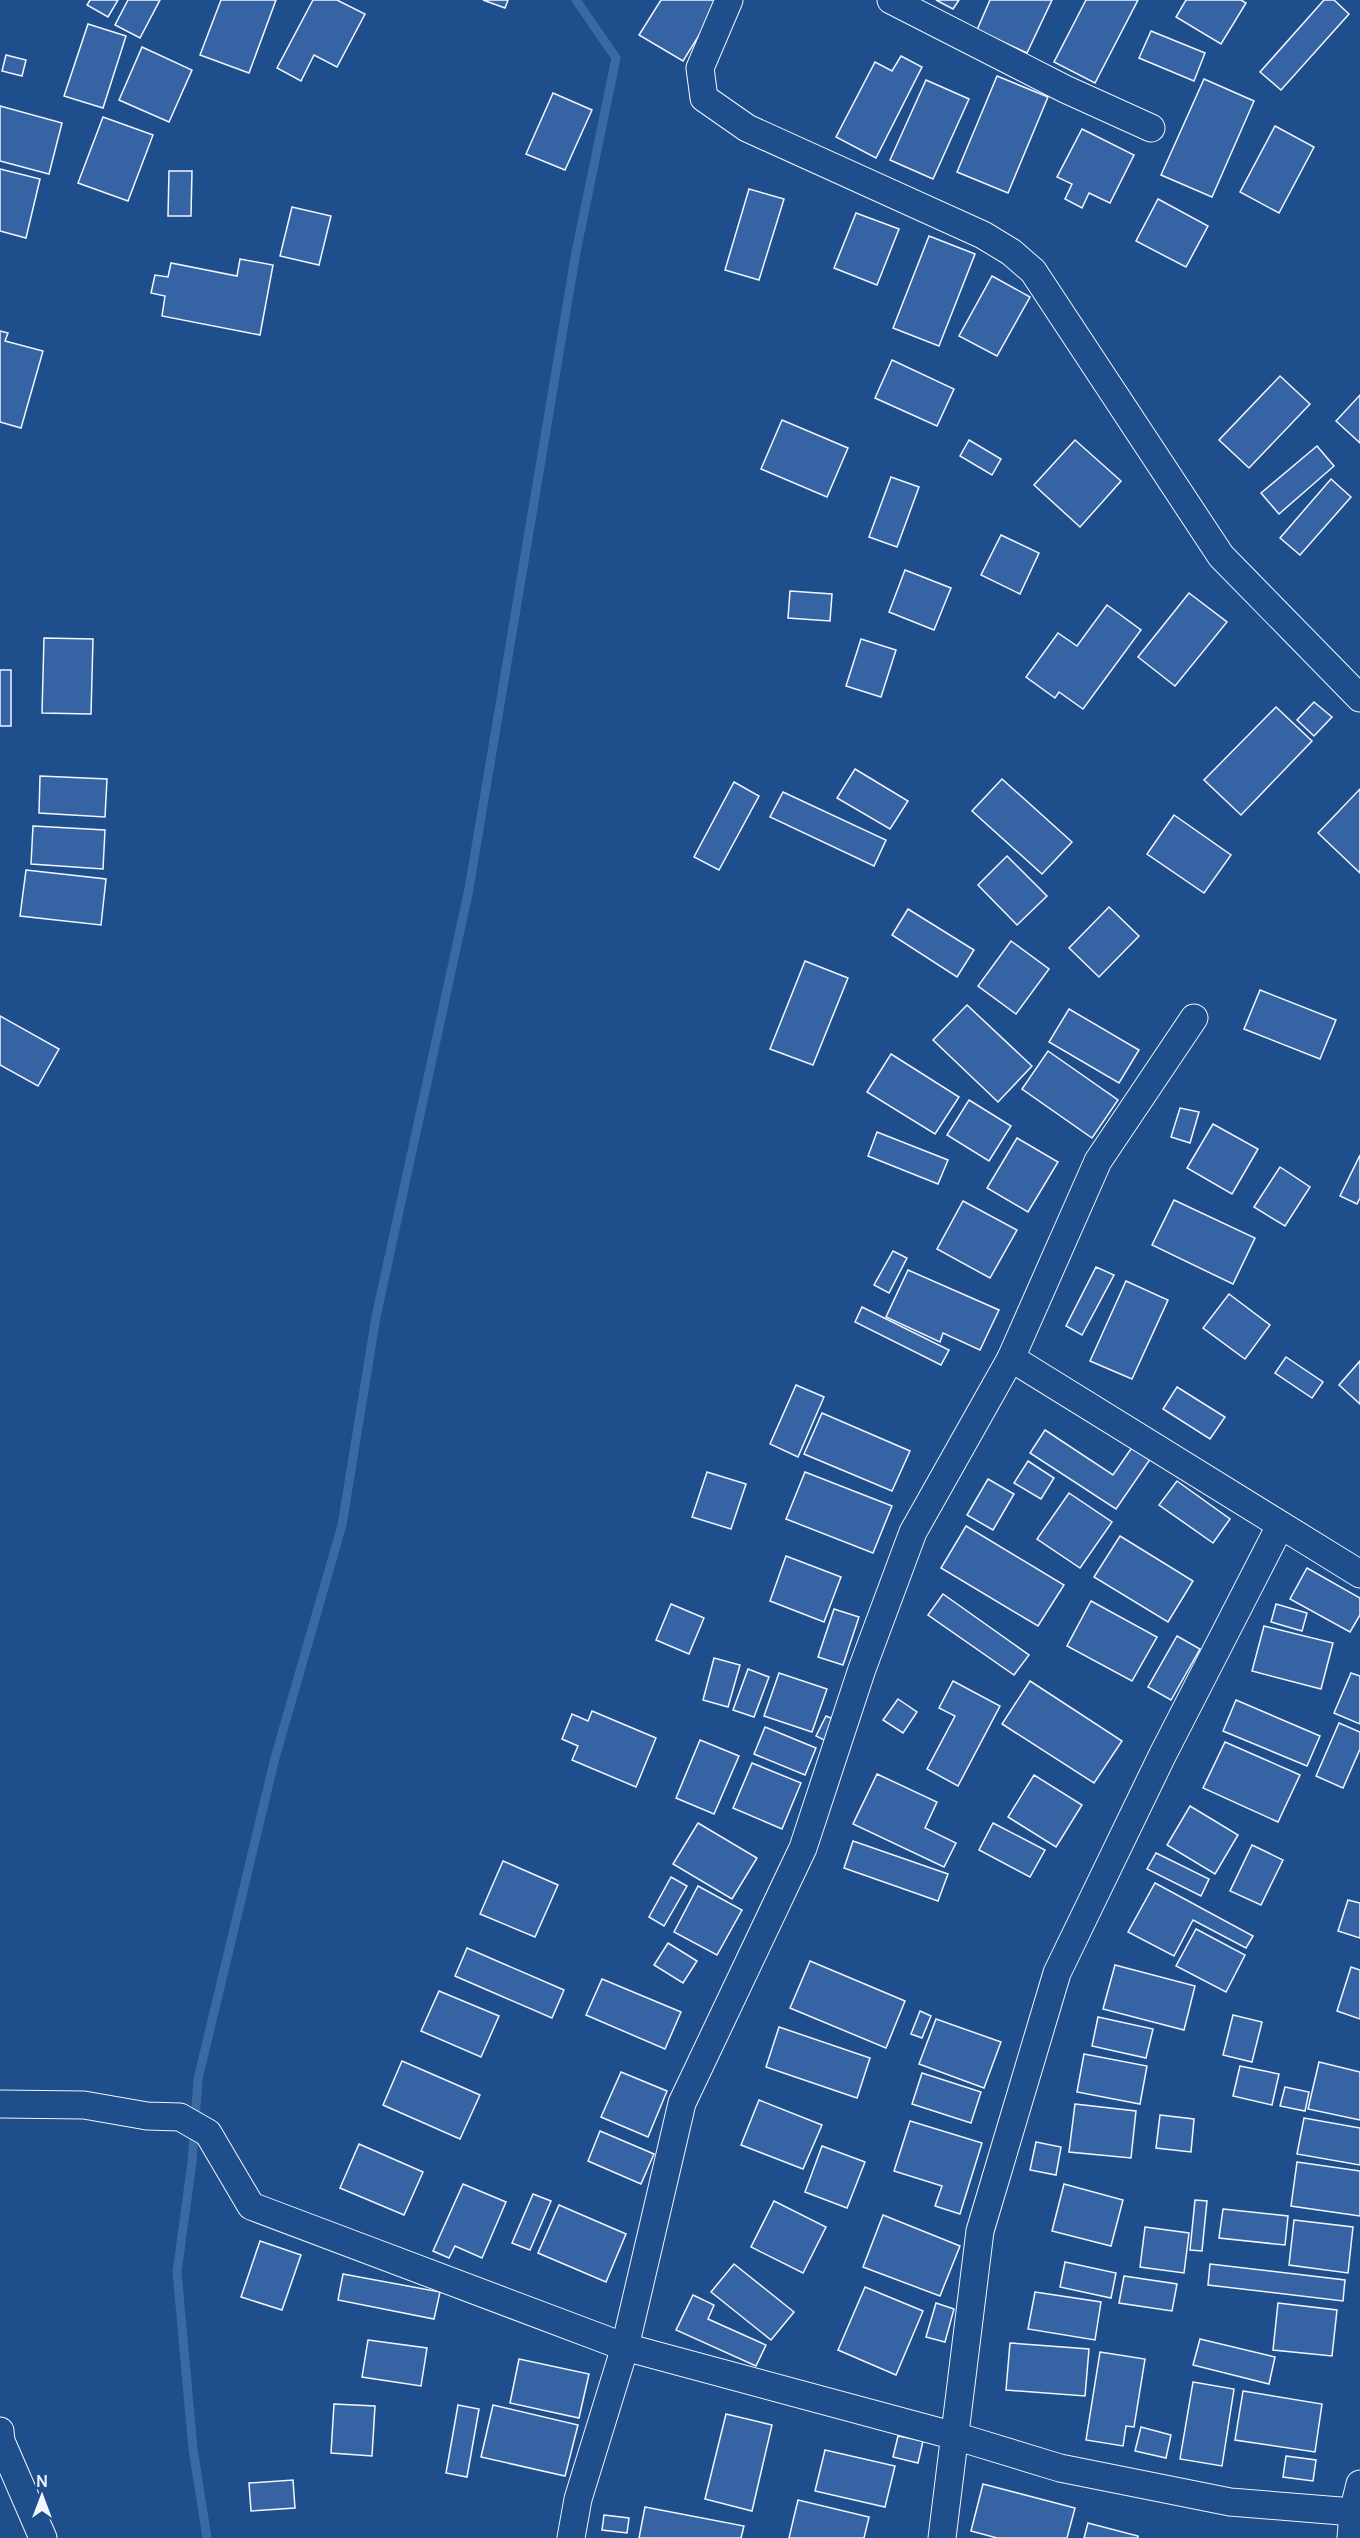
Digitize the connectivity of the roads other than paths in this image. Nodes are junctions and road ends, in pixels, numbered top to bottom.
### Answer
1 (729, 0) edge
2 (891, 0) edge
3 (1151, 128) dead end
4 (1360, 698) edge
5 (1194, 1018) dead end
6 (1011, 1358) junction
7 (1280, 1526) junction
8 (1360, 1574) edge
9 (0, 2104) edge
10 (625, 2347) junction
11 (0, 2431) edge
12 (955, 2436) junction
13 (1360, 2484) edge
14 (1352, 2525) edge
15 (43, 2538) edge
16 (571, 2538) edge
17 (942, 2538) edge

1 - 4 street
2 - 3 street
5 - 6 street
6 - 7 street
6 - 10 street
7 - 8 street
7 - 12 street
9 - 10 street
10 - 12 street
10 - 16 street
11 - 15 street
12 - 14 street
12 - 17 street
13 - 14 street

